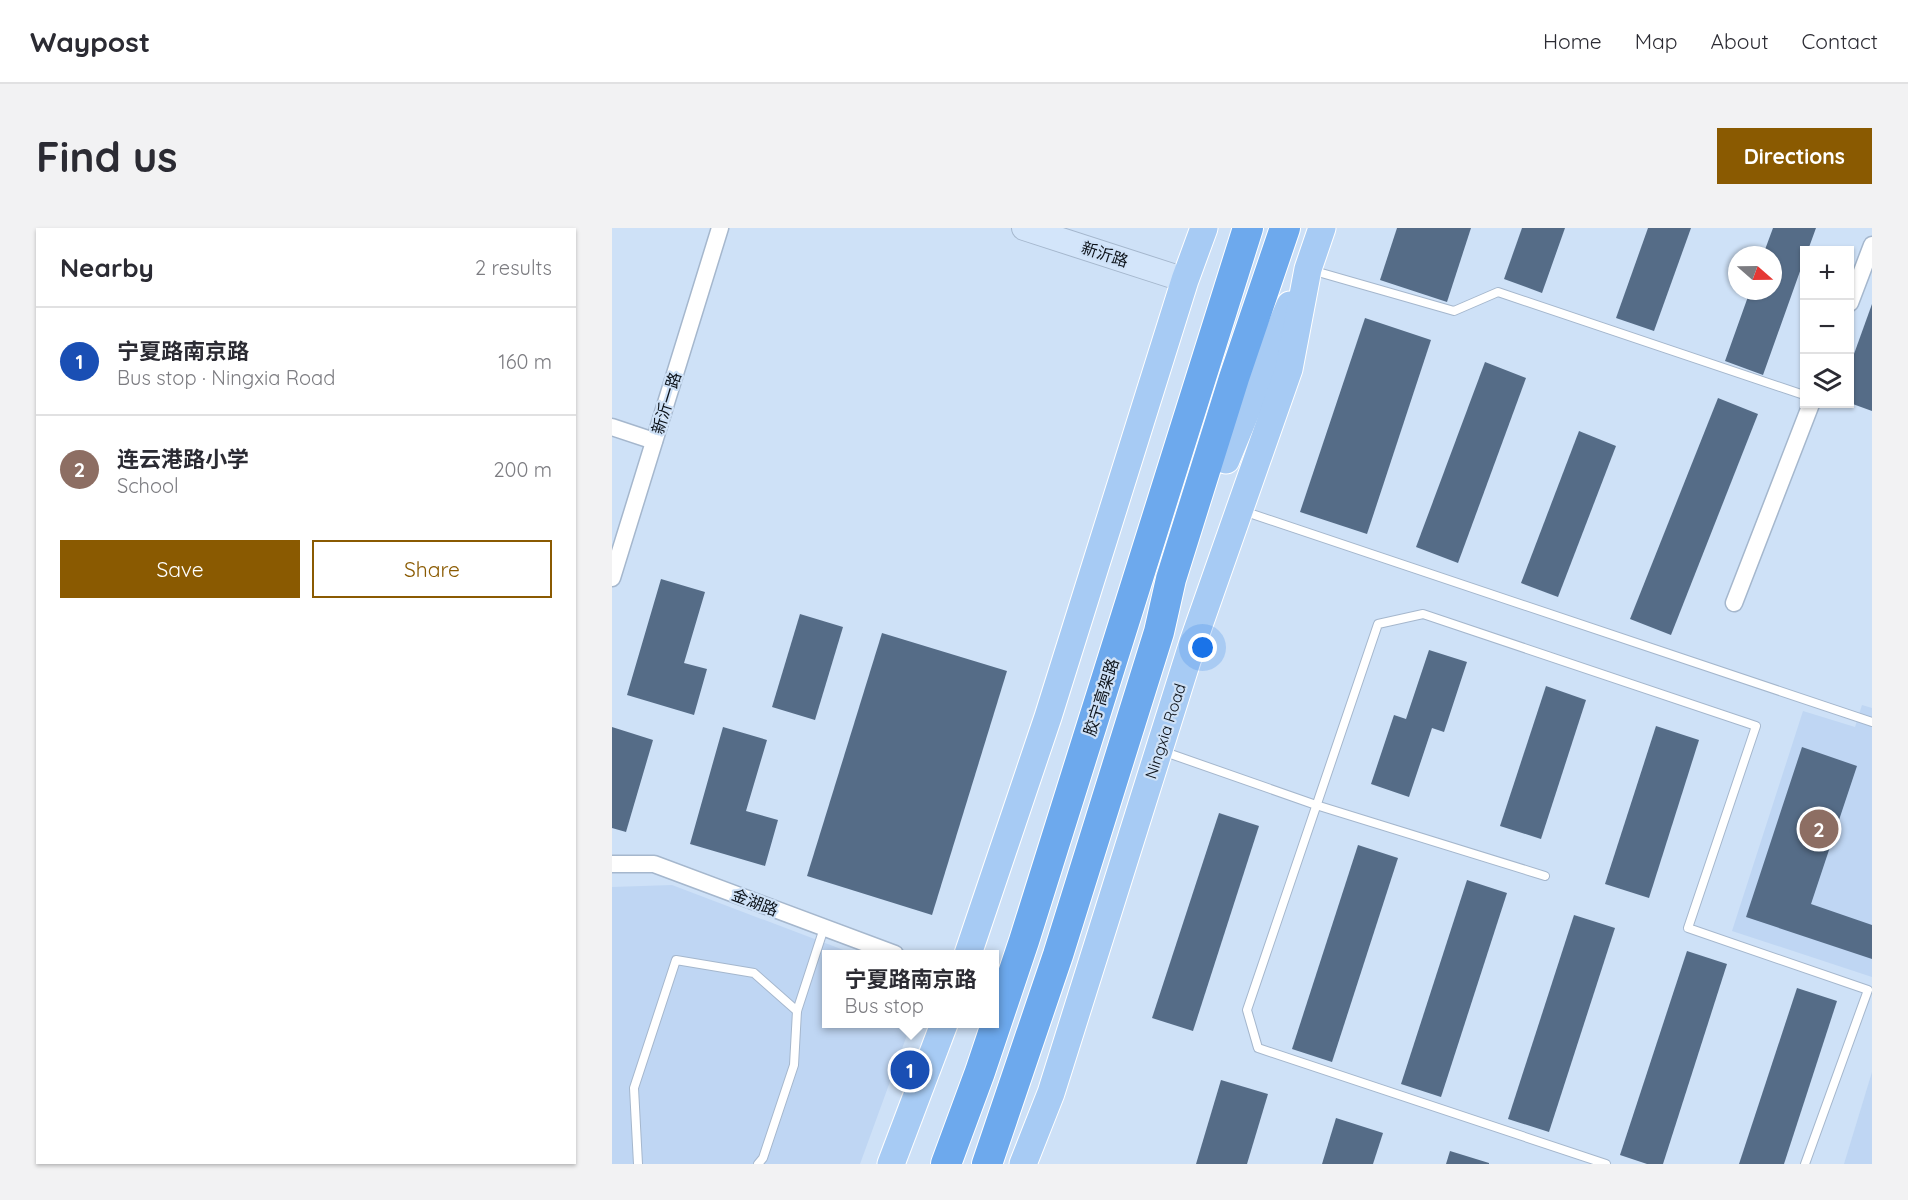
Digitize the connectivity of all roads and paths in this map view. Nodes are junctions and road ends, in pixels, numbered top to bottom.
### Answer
1 (720, 228) edge
2 (1024, 228) edge
3 (1204, 228) edge
4 (1248, 228) edge
5 (1285, 228) edge
6 (1322, 228) edge
7 (1872, 245) edge
8 (1308, 269) junction
9 (1185, 280) junction
10 (1851, 300) edge
11 (1800, 394) edge
12 (1809, 408) edge
13 (612, 427) edge
14 (654, 441) junction
15 (1226, 460) joint
16 (1240, 510) junction
17 (612, 578) edge
18 (1734, 603) dead end
19 (1159, 632) junction
20 (1872, 722) edge
21 (1159, 750) junction
22 (1316, 805) junction
23 (612, 864) edge
24 (1545, 876) dead end
25 (824, 928) junction
26 (884, 950) edge
27 (969, 950) edge
28 (797, 1011) junction
29 (999, 1015) edge
30 (942, 1028) edge
31 (995, 1028) edge
32 (638, 1164) edge
33 (758, 1164) edge
34 (891, 1164) edge
35 (946, 1164) edge
36 (987, 1164) edge
37 (1023, 1164) edge
38 (1606, 1164) edge
39 (1804, 1164) edge

1 - 14 street, 新沂一路
2 - 9 street, 新沂路
3 - 9 main road
4 - 29 highway, 胶宁高架路
5 - 19 highway
6 - 8 main road, Ningxia Road
7 - 10 street
8 - 11 lane
8 - 15 main road
8 - 16 main road, Ningxia Road
9 - 27 main road
12 - 18 street
13 - 14 street
14 - 17 street, 新沂一路
15 - 19 highway
16 - 20 lane
16 - 21 main road, Ningxia Road
19 - 36 highway
21 - 22 lane
21 - 37 main road, Ningxia Road
22 - 24 lane
22 - 38 lane
22 - 39 lane
23 - 25 street, 金湖路
25 - 26 street, 金湖路
25 - 28 lane
28 - 32 lane
28 - 33 lane
30 - 34 main road
31 - 35 highway, 胶宁高架路

